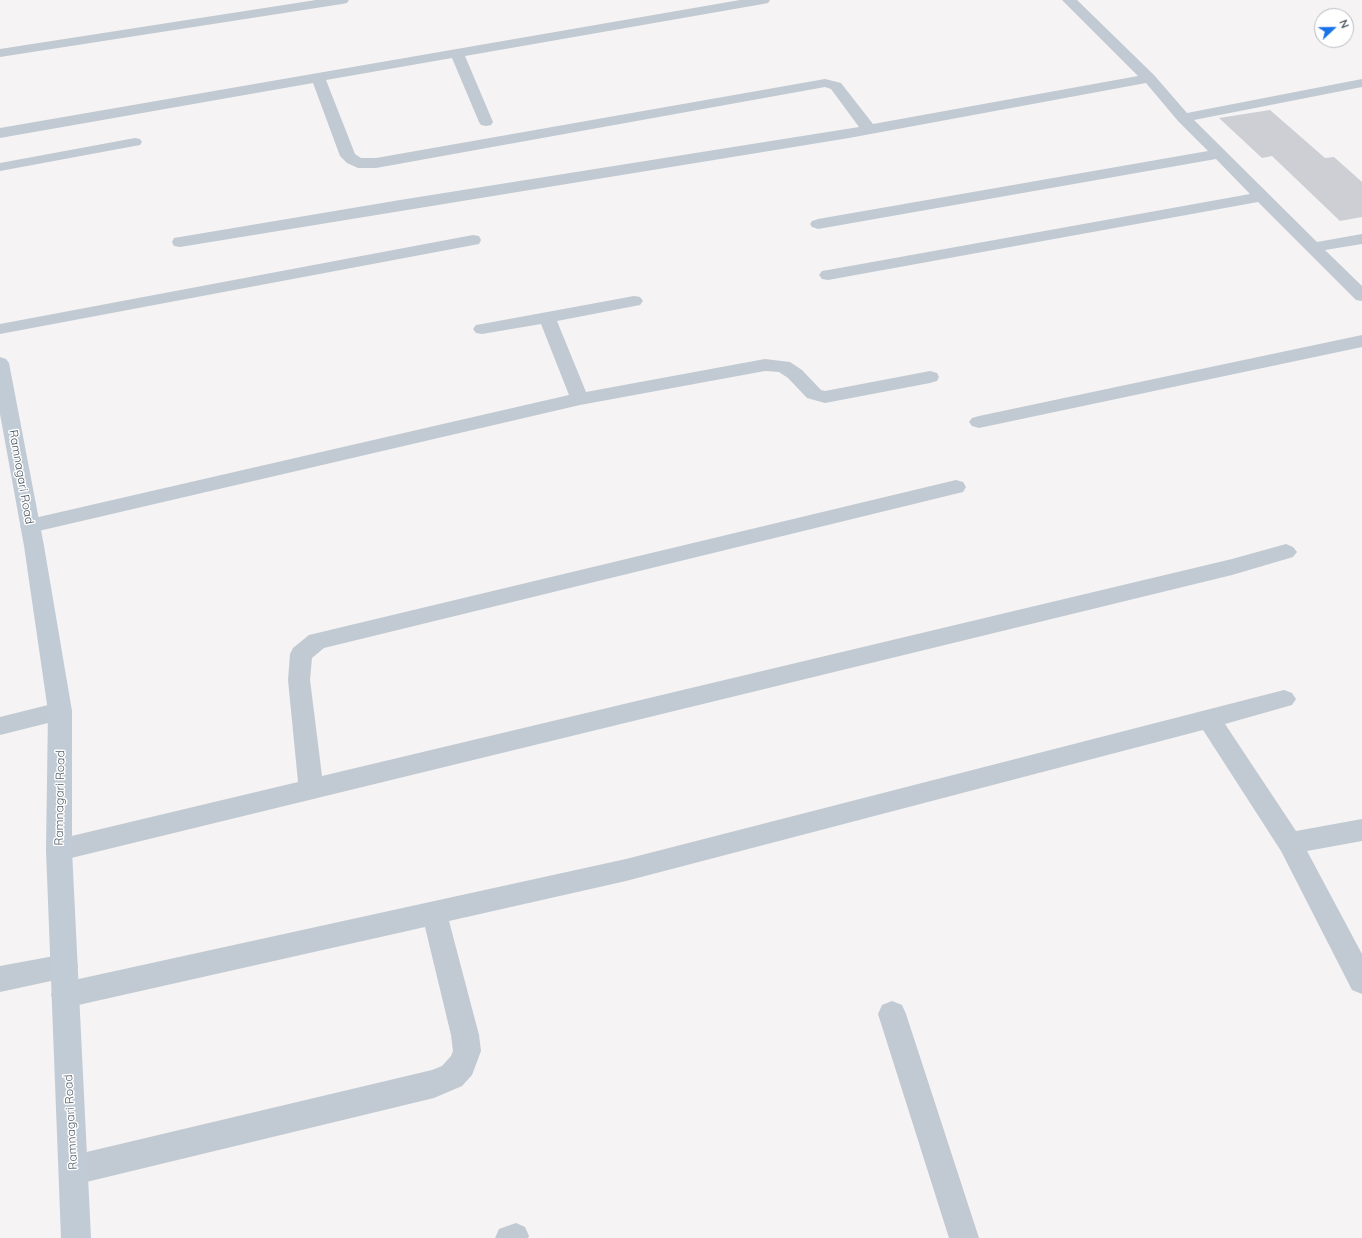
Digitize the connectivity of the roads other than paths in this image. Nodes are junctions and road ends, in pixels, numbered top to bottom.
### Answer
1 (337, 0) edge
2 (763, 0) edge
3 (1069, 0) edge
4 (0, 53) edge
5 (457, 54) junction
6 (318, 77) junction
7 (1149, 78) junction
8 (1362, 84) edge
9 (1183, 118) junction
10 (486, 122) dead end
11 (869, 129) junction
12 (0, 133) edge
13 (135, 142) dead end
14 (1219, 154) junction
15 (0, 167) edge
16 (1263, 196) junction
17 (818, 224) dead end
18 (1362, 239) edge
19 (473, 240) dead end
20 (180, 242) dead end
21 (1314, 247) junction
22 (828, 275) dead end
23 (1362, 296) edge
24 (634, 301) dead end
25 (547, 317) junction
26 (0, 329) edge
27 (482, 329) dead end
28 (1362, 340) edge
29 (0, 363) edge
30 (930, 377) dead end
31 (580, 399) junction
32 (979, 422) dead end
33 (956, 487) dead end
34 (30, 526) junction
35 (1286, 552) dead end
36 (1284, 699) dead end
37 (60, 712) junction
38 (1208, 718) junction
39 (0, 726) edge
40 (311, 789) junction
41 (1362, 830) edge
42 (1290, 843) junction
43 (59, 850) junction
44 (434, 912) junction
45 (65, 966) junction
46 (0, 979) edge
47 (1362, 981) edge
48 (65, 995) junction
49 (892, 1014) dead end
50 (74, 1170) junction
51 (76, 1238) edge
52 (964, 1238) edge

1 - 4 street
2 - 5 street
3 - 7 street
5 - 6 street
5 - 10 street
6 - 11 street
6 - 12 street
7 - 9 street
7 - 11 street
8 - 9 street
9 - 14 street
11 - 20 street
13 - 15 lane
14 - 16 street
14 - 17 street
16 - 21 street
16 - 22 street
18 - 21 street
19 - 26 street
21 - 23 street
24 - 25 street
25 - 27 street
25 - 31 street
28 - 32 street
29 - 34 street, Ramnagari Road
30 - 31 street
31 - 34 street
33 - 40 street
34 - 37 street, Ramnagari Road
35 - 40 street
36 - 38 street
37 - 39 street
37 - 43 street, Ramnagari Road
38 - 42 street
38 - 44 street
40 - 43 street
41 - 42 street
42 - 47 street
43 - 45 street, Ramnagari Road
44 - 48 street
44 - 50 street
45 - 46 street
45 - 48 street, Ramnagari Road
48 - 50 street, Ramnagari Road
49 - 52 street
50 - 51 street, Ramnagari Road

